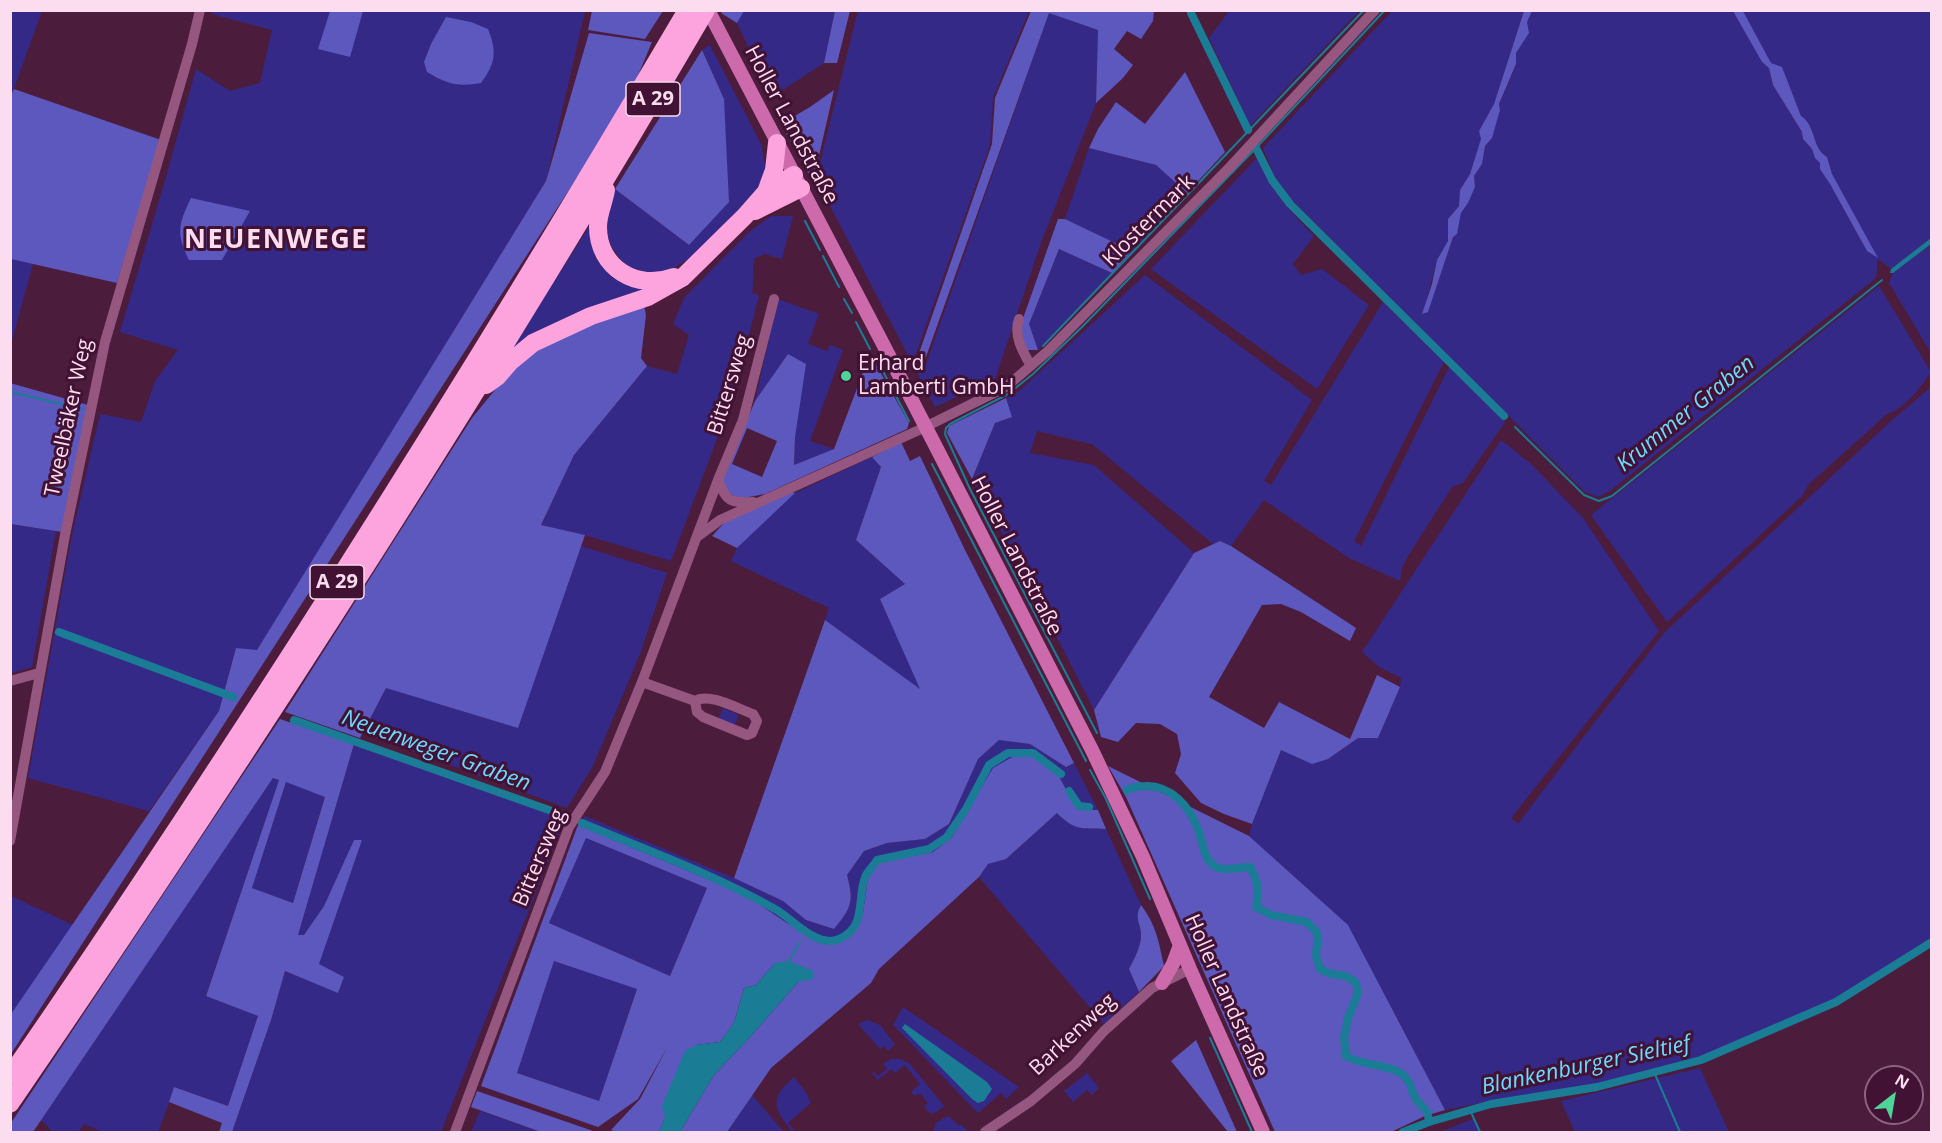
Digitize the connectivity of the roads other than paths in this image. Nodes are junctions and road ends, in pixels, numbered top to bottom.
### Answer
1 (200, 10) edge
2 (1375, 10) edge
3 (700, 14) edge
4 (777, 143) junction
5 (608, 174) junction
6 (797, 182) junction
7 (766, 192) junction
8 (745, 216) junction
9 (692, 269) junction
10 (774, 299) dead end
11 (1019, 319) dead end
12 (1031, 366) junction
13 (474, 395) junction
14 (926, 426) junction
15 (718, 480) junction
16 (759, 502) junction
17 (697, 537) junction
18 (39, 673) junction
19 (10, 681) edge
20 (642, 682) junction
21 (695, 701) junction
22 (10, 842) edge
23 (1180, 945) junction
24 (1190, 969) junction
25 (1162, 983) junction
26 (10, 1076) edge
27 (10, 1104) edge
28 (455, 1132) edge
29 (985, 1132) edge
30 (1263, 1132) edge

1 - 18 street, Tweelbäker Weg
2 - 12 street, Klostermark
3 - 4 main road, Holler Landstraße
3 - 5 highway, A 29
3 - 26 highway, A 29
4 - 6 main road, Holler Landstraße
4 - 7 highway
5 - 9 highway
5 - 13 highway, A 29
6 - 7 highway
6 - 8 highway
6 - 14 main road, Holler Landstraße
7 - 8 highway
8 - 9 highway
9 - 13 highway
10 - 15 street, Bittersweg
11 - 12 street
12 - 14 street, Klostermark
13 - 27 highway, A 29
14 - 16 street
14 - 23 main road, Holler Landstraße
15 - 16 street
15 - 17 street, Bittersweg
16 - 17 street
17 - 20 street, Bittersweg
18 - 19 street
18 - 22 street, Tweelbäker Weg
20 - 21 street
20 - 28 street, Bittersweg
21 - 21 street
23 - 24 main road, Holler Landstraße
23 - 25 main road
24 - 25 street, Barkenweg
24 - 30 main road, Holler Landstraße
25 - 29 street, Barkenweg

